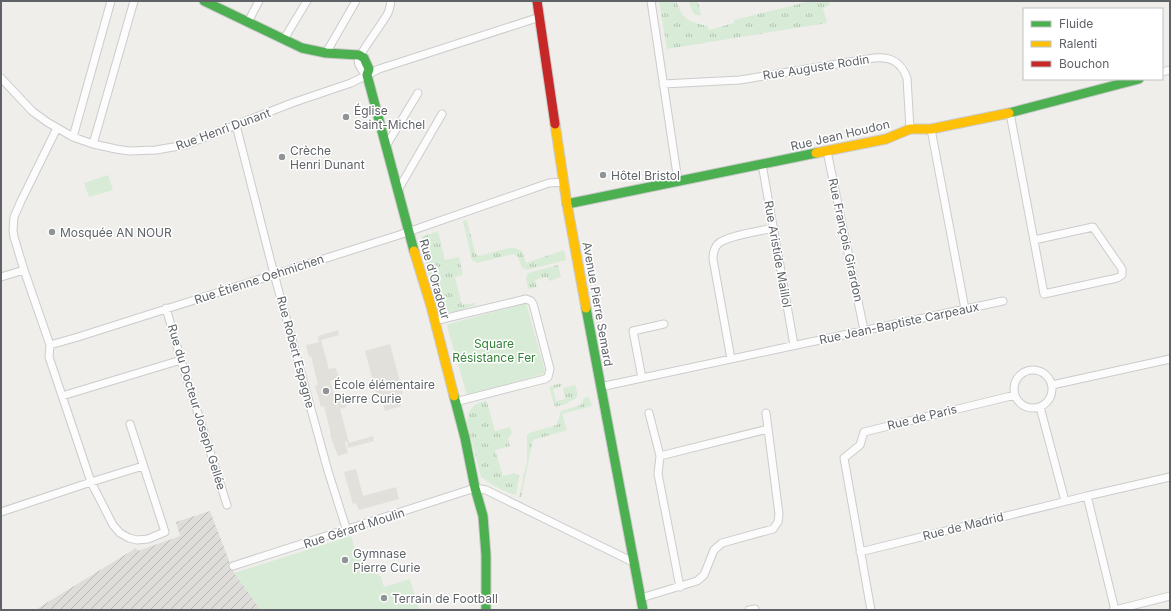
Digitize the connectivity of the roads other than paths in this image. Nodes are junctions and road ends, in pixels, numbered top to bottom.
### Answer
1 (111, 1) edge
2 (134, 1) edge
3 (259, 1) edge
4 (307, 1) edge
5 (356, 1) edge
6 (392, 1) edge
7 (537, 1) edge
8 (650, 1) edge
9 (206, 2) edge
10 (540, 17) junction
11 (248, 22) junction
12 (284, 39) junction
13 (326, 53) junction
14 (359, 55) junction
15 (368, 74) junction
16 (1, 78) edge
17 (1135, 80) edge
18 (663, 84) junction
19 (418, 93) dead end
20 (1010, 113) junction
21 (442, 114) dead end
22 (236, 125) junction
23 (57, 128) junction
24 (910, 129) junction
25 (931, 129) junction
26 (72, 137) junction
27 (93, 144) junction
28 (386, 146) junction
29 (827, 151) junction
30 (762, 164) junction
31 (678, 181) junction
32 (564, 182) junction
33 (398, 190) junction
34 (567, 204) junction
35 (773, 228) junction
36 (408, 231) junction
37 (1034, 240) junction
38 (24, 270) junction
39 (274, 274) junction
40 (1, 277) edge
41 (1003, 301) dead end
42 (166, 308) junction
43 (965, 309) junction
44 (434, 321) junction
45 (664, 324) dead end
46 (864, 330) junction
47 (50, 345) junction
48 (794, 345) junction
49 (731, 359) junction
50 (1170, 359) edge
51 (181, 360) junction
52 (642, 378) junction
53 (1052, 385) junction
54 (600, 387) junction
55 (1015, 395) junction
56 (62, 396) junction
57 (455, 402) junction
58 (1040, 407) junction
59 (649, 413) dead end
60 (766, 413) dead end
61 (130, 424) dead end
62 (768, 429) junction
63 (660, 456) junction
64 (143, 466) junction
65 (1170, 477) edge
66 (91, 482) junction
67 (475, 488) junction
68 (1087, 496) junction
69 (1065, 501) junction
70 (227, 505) dead end
71 (1, 512) edge
72 (346, 531) junction
73 (860, 552) junction
74 (633, 562) junction
75 (233, 566) dead end
76 (680, 587) junction
77 (1170, 596) edge
78 (641, 598) junction
79 (486, 610) edge
80 (643, 610) edge
81 (870, 610) edge
82 (1114, 610) edge

1 - 26 street
2 - 27 street
3 - 11 street
4 - 12 street
5 - 13 street
6 - 14 street
7 - 10 street, Avenue Pierre Semard
8 - 18 street
9 - 11 street
10 - 15 street, Rue Henri Dunant
10 - 32 street, Avenue Pierre Semard
11 - 12 street
12 - 13 street
13 - 14 street
14 - 15 street, Rue d'Oradour
15 - 22 street, Rue Henri Dunant
15 - 28 street, Rue d'Oradour
16 - 23 street, Rue Henri Dunant
17 - 20 street, Rue Jean Houdon
18 - 24 street, Rue Auguste Rodin
18 - 31 street
19 - 28 street
20 - 25 street, Rue Jean Houdon
20 - 37 street
21 - 33 street
22 - 27 street, Rue Henri Dunant
22 - 39 street, Rue Robert Espagne
23 - 26 street, Rue Henri Dunant
23 - 38 street
24 - 25 street, Rue Jean Houdon
24 - 29 street, Rue Jean Houdon
25 - 43 street
26 - 27 street, Rue Henri Dunant
28 - 33 street, Rue d'Oradour
29 - 30 street, Rue Jean Houdon
29 - 46 street, Rue François Girardon
30 - 31 street, Rue Jean Houdon
30 - 35 street, Rue Aristide Maillol
31 - 34 street, Rue Jean Houdon
32 - 34 street, Avenue Pierre Semard
32 - 36 street, Rue Étienne Oehmichen
33 - 36 street, Rue d'Oradour
34 - 54 street, Avenue Pierre Semard
35 - 48 street, Rue Aristide Maillol
35 - 49 street
36 - 39 street, Rue Étienne Oehmichen
36 - 44 street, Rue d'Oradour
37 - 37 street
38 - 40 street
38 - 47 street
39 - 42 street, Rue Étienne Oehmichen
39 - 72 street, Rue Robert Espagne
41 - 43 street, Rue Jean-Baptiste Carpeaux
42 - 47 street, Rue Étienne Oehmichen
42 - 51 street, Rue du Docteur Joseph Gellée
43 - 46 street, Rue Jean-Baptiste Carpeaux
44 - 57 street, Rue d'Oradour
44 - 57 street
45 - 52 street
46 - 48 street, Rue Jean-Baptiste Carpeaux
47 - 56 street
48 - 49 street, Rue Jean-Baptiste Carpeaux
49 - 52 street, Rue Jean-Baptiste Carpeaux
50 - 53 street
51 - 56 street
51 - 70 street, Rue du Docteur Joseph Gellée
52 - 54 street, Rue Jean-Baptiste Carpeaux
53 - 55 street
53 - 58 street
54 - 74 street, Avenue Pierre Semard
55 - 58 street
55 - 73 street, Rue de Paris
56 - 66 street
57 - 67 street, Rue d'Oradour
58 - 69 street
59 - 63 street
60 - 62 street
61 - 64 street
62 - 63 street
62 - 76 street
63 - 76 street
64 - 66 street
64 - 66 street
65 - 68 street, Rue de Madrid
66 - 71 street
67 - 72 street, Rue Gérard Moulin
67 - 74 street
67 - 79 street, Rue d'Oradour
68 - 69 street, Rue de Madrid
68 - 82 street
69 - 73 street, Rue de Madrid
72 - 75 street, Rue Gérard Moulin
73 - 81 street
74 - 78 street, Avenue Pierre Semard
76 - 78 street
77 - 82 street
78 - 80 street, Avenue Pierre Semard

